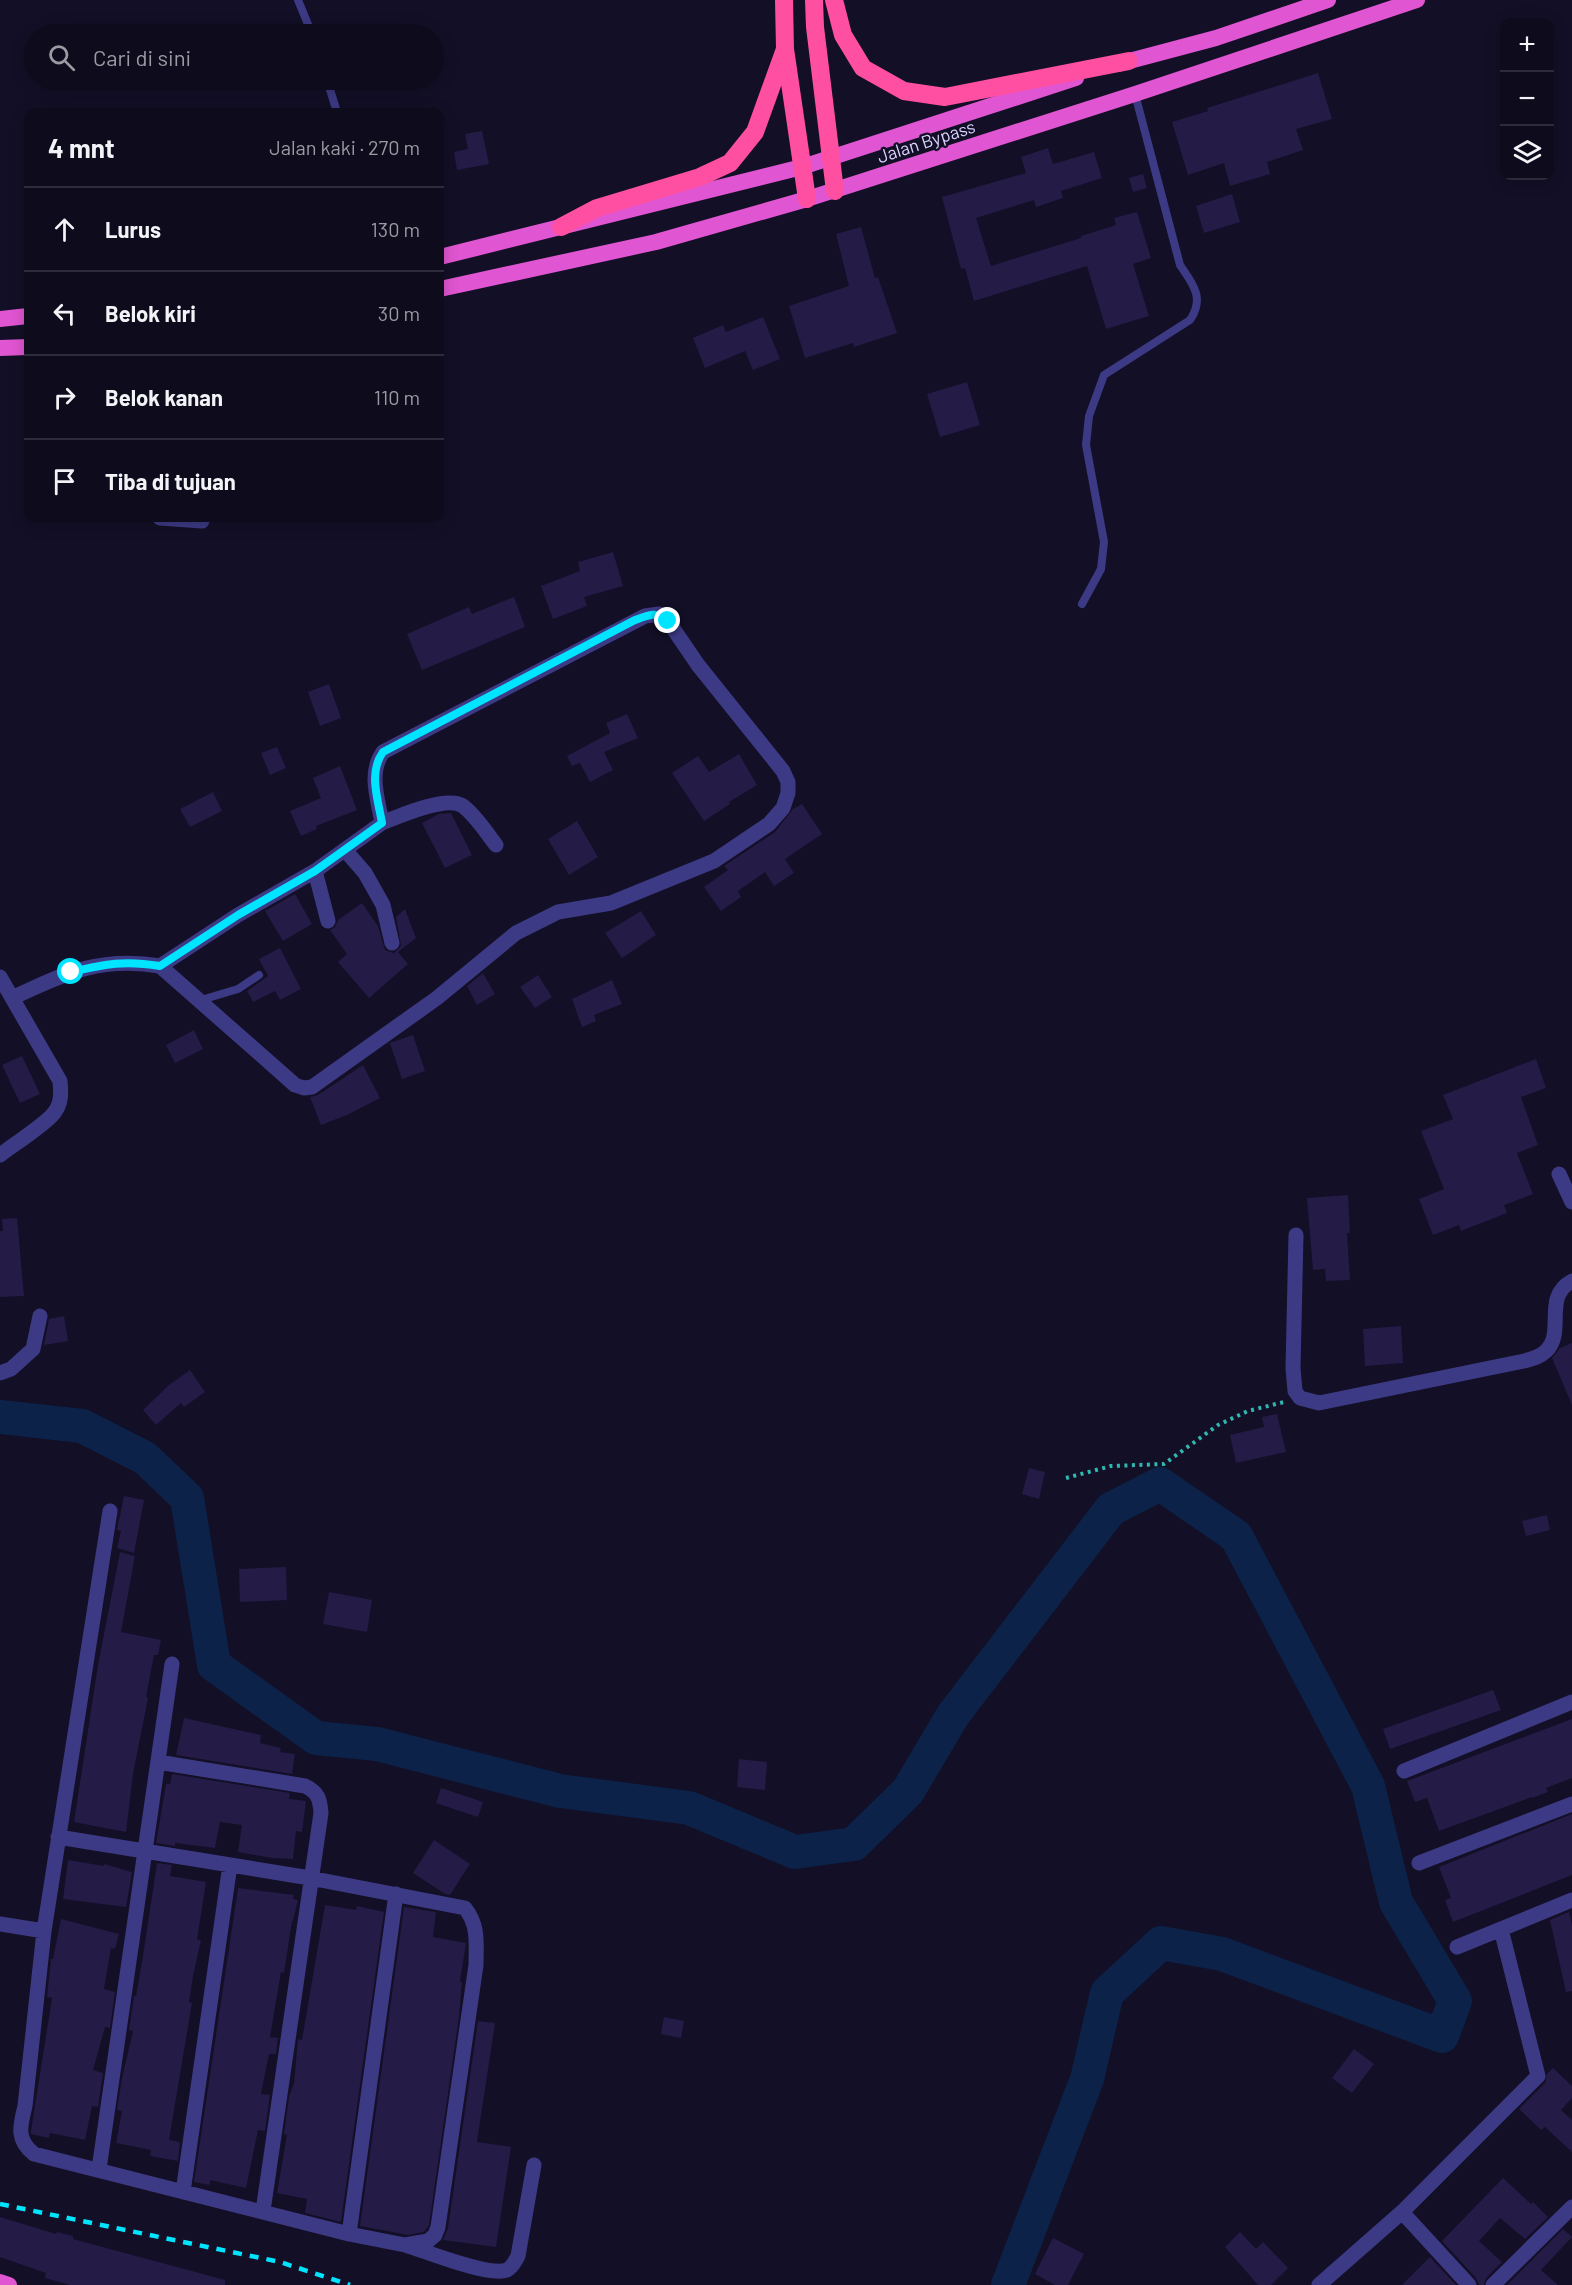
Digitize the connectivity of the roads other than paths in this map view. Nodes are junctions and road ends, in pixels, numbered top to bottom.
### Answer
1 (298, 0) edge
2 (784, 0) edge
3 (814, 0) edge
4 (834, 0) edge
5 (1328, 0) edge
6 (1417, 0) edge
7 (308, 24) edge
8 (785, 49) junction
9 (1129, 61) junction
10 (330, 90) edge
11 (1135, 94) junction
12 (336, 108) edge
13 (830, 159) junction
14 (802, 167) junction
15 (835, 191) junction
16 (807, 199) junction
17 (561, 227) junction
18 (444, 256) edge
19 (444, 288) edge
20 (24, 316) edge
21 (0, 318) edge
22 (24, 346) edge
23 (0, 348) edge
24 (1082, 604) dead end
25 (382, 823) junction
26 (496, 845) dead end
27 (345, 850) junction
28 (315, 871) junction
29 (327, 921) dead end
30 (392, 943) dead end
31 (160, 966) junction
32 (259, 975) dead end
33 (0, 977) edge
34 (12, 998) junction
35 (201, 1000) junction
36 (0, 1155) edge
37 (1559, 1174) dead end
38 (1572, 1202) edge
39 (1296, 1235) dead end
40 (1572, 1281) edge
41 (40, 1316) dead end
42 (0, 1373) edge
43 (110, 1510) dead end
44 (172, 1664) dead end
45 (1572, 1702) edge
46 (158, 1762) junction
47 (1404, 1771) dead end
48 (1572, 1804) edge
49 (58, 1837) junction
50 (145, 1851) junction
51 (1419, 1863) dead end
52 (230, 1865) junction
53 (310, 1878) junction
54 (396, 1894) junction
55 (1572, 1900) edge
56 (0, 1924) edge
57 (1501, 1929) junction
58 (44, 1931) junction
59 (1457, 1947) dead end
60 (534, 2165) dead end
61 (99, 2169) junction
62 (183, 2192) junction
63 (1572, 2207) edge
64 (263, 2211) junction
65 (1402, 2212) junction
66 (349, 2234) junction
67 (405, 2245) junction
68 (0, 2282) edge
69 (9, 2285) edge
70 (1319, 2285) edge
71 (1468, 2285) edge
72 (1492, 2285) edge

1 - 7 lane
2 - 8 highway
3 - 13 highway
4 - 9 highway
5 - 9 highway, Jalan Bypass
6 - 11 highway, Jalan Bypass
8 - 14 highway
8 - 17 highway
9 - 13 highway, Jalan Bypass
10 - 12 lane
11 - 15 highway, Jalan Bypass
11 - 24 lane
13 - 14 highway, Jalan Bypass
13 - 15 highway
14 - 16 highway
14 - 17 highway, Jalan Bypass
15 - 16 highway, Jalan Bypass
16 - 19 highway, Jalan Bypass
17 - 18 highway, Jalan Bypass
20 - 21 highway
22 - 23 highway
25 - 26 street
25 - 27 street
25 - 35 street
27 - 28 street
27 - 30 street
28 - 29 street
28 - 31 street
31 - 34 street
31 - 35 street
32 - 35 lane
33 - 34 street
34 - 36 street
37 - 38 street
39 - 40 street
41 - 42 street
43 - 49 street
44 - 46 street
45 - 47 street
46 - 50 street
46 - 53 street
48 - 51 street
49 - 50 street
49 - 58 street
50 - 52 street
50 - 61 street
52 - 53 street
52 - 62 street
53 - 54 street
53 - 64 street
54 - 66 street
54 - 67 street
55 - 57 street
56 - 58 street
57 - 59 street
57 - 65 street
58 - 61 street
60 - 67 street
61 - 62 street
62 - 64 street
63 - 72 street
64 - 66 street
65 - 70 street
65 - 71 street
66 - 67 street
68 - 69 highway

